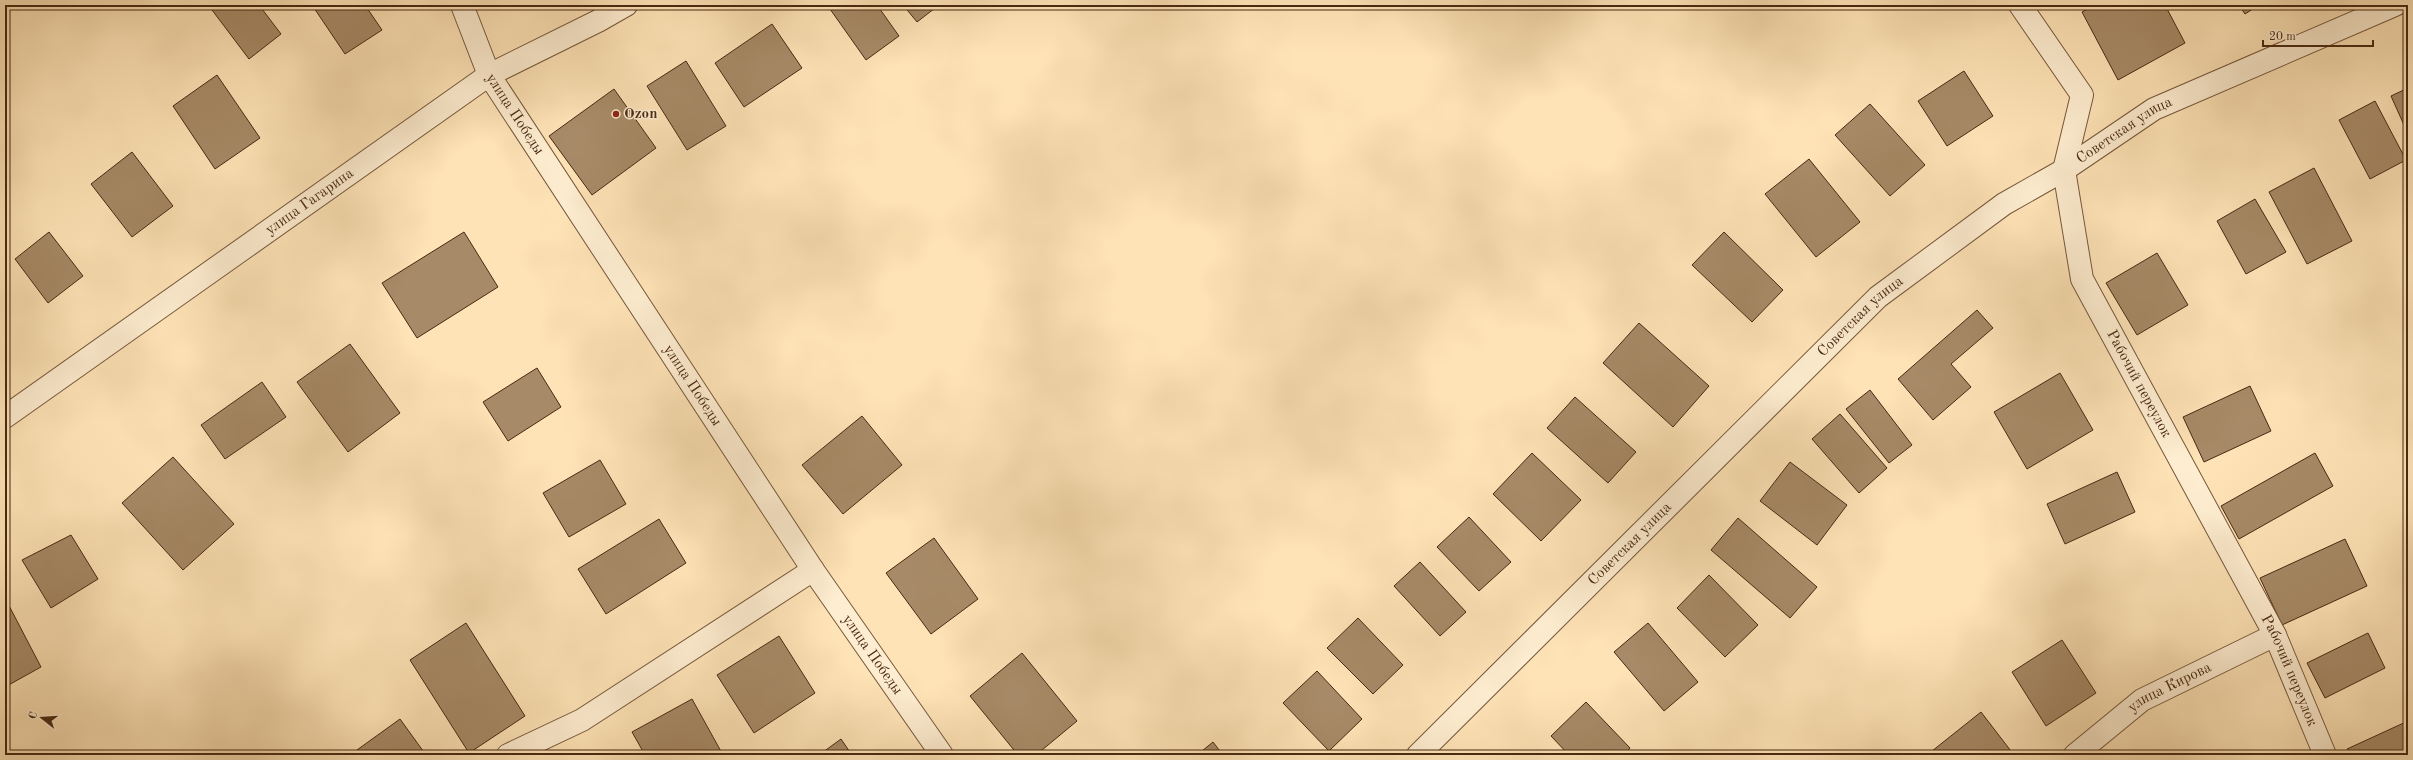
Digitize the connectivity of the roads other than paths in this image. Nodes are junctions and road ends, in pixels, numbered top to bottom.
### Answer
1 (462, 5) edge
2 (626, 5) edge
3 (2020, 5) edge
4 (2395, 5) edge
5 (489, 75) junction
6 (2064, 170) junction
7 (5, 417) edge
8 (814, 570) junction
9 (2275, 635) junction
10 (508, 755) edge
11 (942, 755) edge
12 (1418, 755) edge
13 (2075, 755) edge
14 (2324, 755) edge

1 - 5 street, улица Победы
2 - 5 street, улица Гагарина
3 - 6 street, Рабочий переулок
4 - 6 street, Советская улица
5 - 7 street, улица Гагарина
5 - 8 street, улица Победы
6 - 9 street, Рабочий переулок
6 - 12 street, Советская улица
8 - 10 street
8 - 11 street, улица Победы
9 - 13 street, улица Кирова
9 - 14 street, Рабочий переулок

